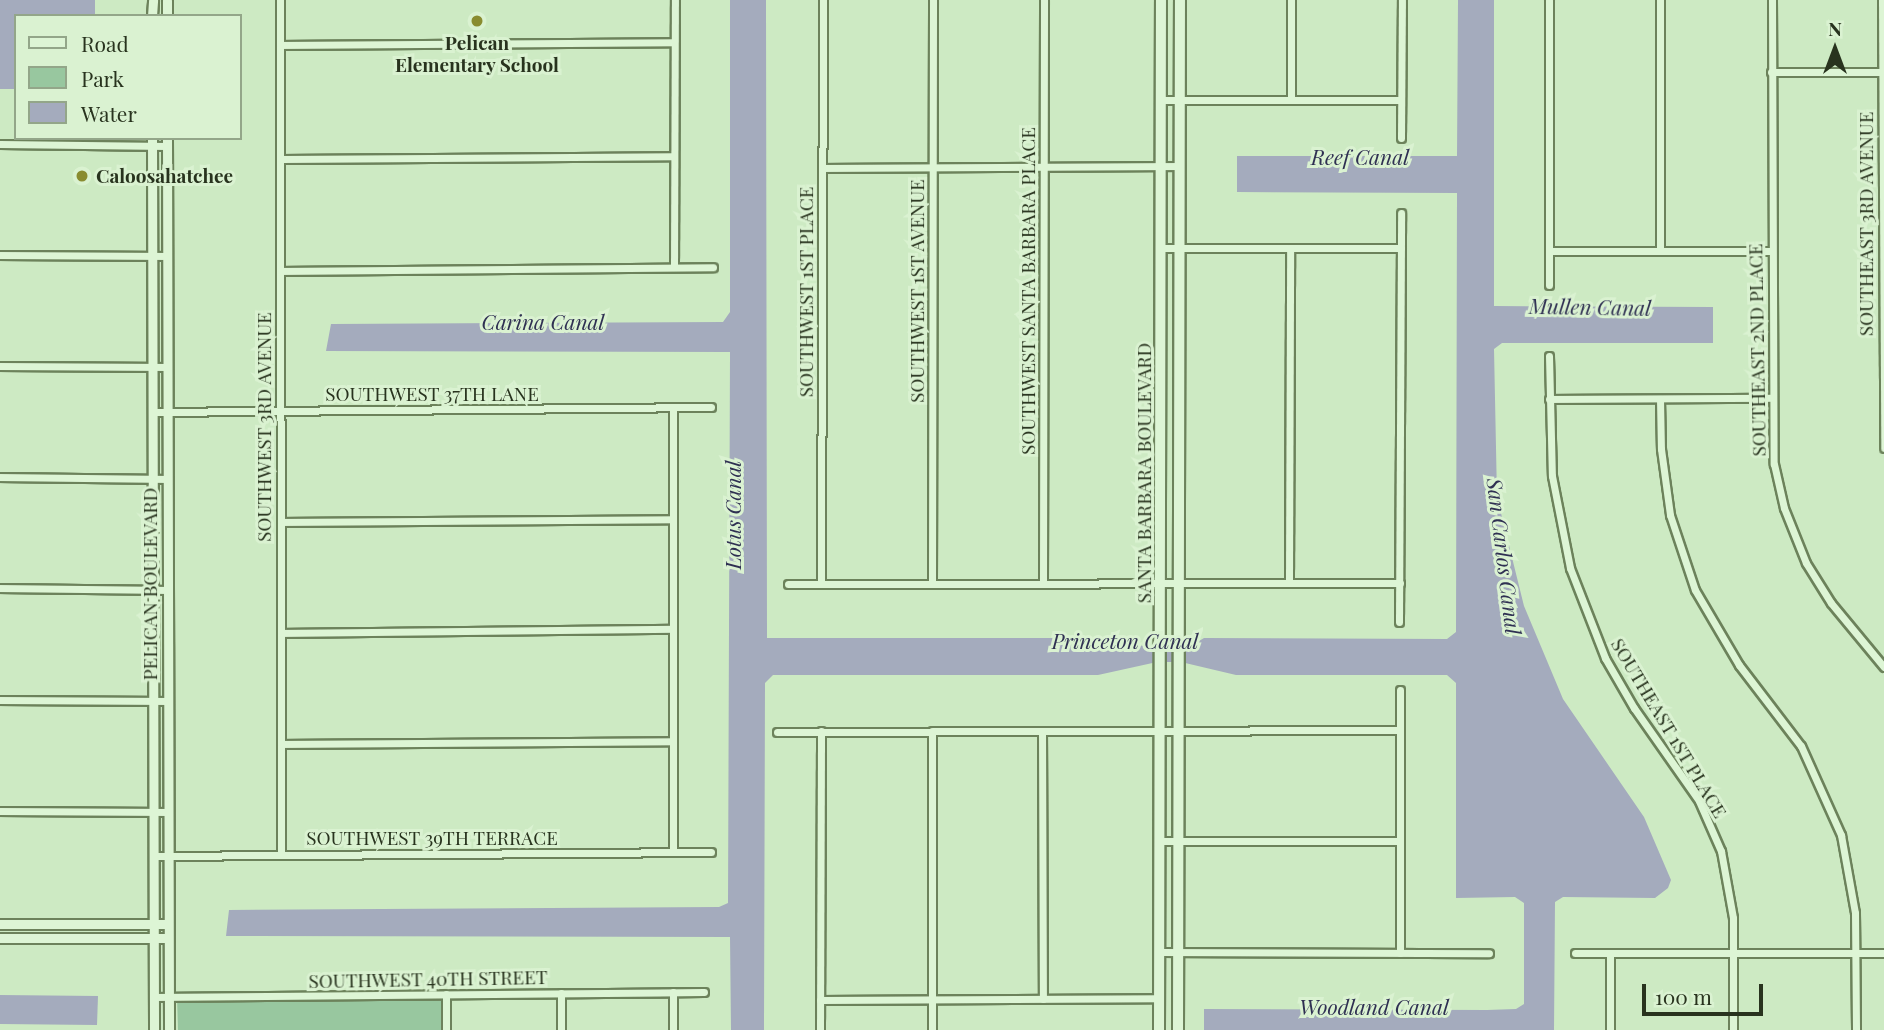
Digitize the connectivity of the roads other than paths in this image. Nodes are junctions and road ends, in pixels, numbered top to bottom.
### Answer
1 (280, 0) edge
2 (675, 0) edge
3 (823, 0) edge
4 (933, 0) edge
5 (1044, 0) edge
6 (1161, 0) edge
7 (1180, 0) edge
8 (1291, 0) edge
9 (1402, 0) edge
10 (1549, 0) edge
11 (1660, 0) edge
12 (1772, 0) edge
13 (1882, 0) edge
14 (674, 42) junction
15 (280, 44) junction
16 (1771, 72) junction
17 (1883, 72) edge
18 (1161, 100) junction
19 (1180, 100) junction
20 (1290, 100) junction
21 (1401, 100) junction
22 (1401, 138) dead end
23 (152, 142) edge
24 (167, 142) edge
25 (0, 145) edge
26 (674, 156) junction
27 (281, 159) junction
28 (1044, 166) junction
29 (1160, 166) junction
30 (1179, 166) junction
31 (933, 167) junction
32 (823, 168) junction
33 (1401, 212) dead end
34 (1160, 248) junction
35 (1179, 248) junction
36 (1290, 248) junction
37 (1401, 248) junction
38 (1660, 250) junction
39 (1550, 251) junction
40 (1771, 251) junction
41 (0, 255) edge
42 (152, 256) junction
43 (167, 256) junction
44 (674, 267) junction
45 (713, 267) dead end
46 (281, 271) junction
47 (1549, 285) dead end
48 (1549, 356) dead end
49 (0, 366) edge
50 (167, 367) junction
51 (152, 368) junction
52 (1771, 398) junction
53 (1549, 399) junction
54 (1660, 399) junction
55 (1160, 405) junction
56 (1179, 405) junction
57 (711, 407) dead end
58 (673, 408) junction
59 (168, 411) junction
60 (280, 411) junction
61 (152, 412) junction
62 (1884, 449) edge
63 (0, 477) edge
64 (152, 478) junction
65 (167, 479) junction
66 (673, 519) junction
67 (281, 522) junction
68 (1289, 582) junction
69 (788, 583) dead end
70 (821, 583) junction
71 (932, 583) junction
72 (1043, 583) junction
73 (1161, 583) junction
74 (1177, 583) junction
75 (1400, 583) junction
76 (0, 588) edge
77 (153, 590) junction
78 (167, 590) junction
79 (1399, 622) dead end
80 (673, 629) junction
81 (281, 633) junction
82 (1884, 667) edge
83 (1400, 690) dead end
84 (0, 700) edge
85 (153, 700) junction
86 (167, 701) junction
87 (1161, 730) junction
88 (1400, 730) junction
89 (932, 731) junction
90 (1042, 731) junction
91 (1177, 731) junction
92 (777, 732) dead end
93 (821, 732) junction
94 (673, 741) junction
95 (281, 744) junction
96 (0, 811) edge
97 (153, 812) junction
98 (167, 812) junction
99 (1159, 841) junction
100 (1178, 841) junction
101 (1400, 841) junction
102 (673, 852) junction
103 (711, 852) dead end
104 (281, 855) junction
105 (153, 856) junction
106 (167, 856) junction
107 (0, 924) edge
108 (168, 924) junction
109 (153, 925) junction
110 (0, 938) edge
111 (153, 938) junction
112 (168, 938) junction
113 (1159, 952) junction
114 (1178, 953) junction
115 (1400, 953) junction
116 (1489, 953) dead end
117 (1575, 953) dead end
118 (1610, 953) junction
119 (1733, 953) junction
120 (1856, 953) junction
121 (1884, 953) edge
122 (673, 992) junction
123 (704, 992) dead end
124 (561, 993) junction
125 (446, 994) junction
126 (153, 997) junction
127 (169, 997) junction
128 (1159, 998) junction
129 (932, 999) junction
130 (1043, 999) junction
131 (820, 1000) junction
132 (154, 1030) edge
133 (169, 1030) edge
134 (446, 1030) edge
135 (561, 1030) edge
136 (673, 1030) edge
137 (820, 1030) edge
138 (932, 1030) edge
139 (1159, 1030) edge
140 (1178, 1030) edge
141 (1609, 1030) edge
142 (1733, 1030) edge
143 (1856, 1030) edge

1 - 15 street, SOUTHWEST 3RD AVENUE
2 - 14 street
3 - 32 street, SOUTHWEST 1ST PLACE
4 - 31 street, SOUTHWEST 1ST AVENUE
5 - 28 street, SOUTHWEST SANTA BARBARA PLACE
6 - 18 main road, SANTA BARBARA BOULEVARD
7 - 19 main road, SANTA BARBARA BOULEVARD
8 - 20 street
9 - 21 street
10 - 39 street
11 - 38 street
12 - 16 street, SOUTHEAST 2ND PLACE
13 - 17 street, SOUTHEAST 3RD AVENUE
14 - 15 street
14 - 26 street
15 - 27 street, SOUTHWEST 3RD AVENUE
16 - 17 street
16 - 40 street, SOUTHEAST 2ND PLACE
17 - 62 street, SOUTHEAST 3RD AVENUE
18 - 19 street
18 - 29 main road, SANTA BARBARA BOULEVARD
19 - 20 street
19 - 30 main road, SANTA BARBARA BOULEVARD
20 - 21 street
21 - 22 street
23 - 24 street
23 - 25 street
23 - 42 street, PELICAN BOULEVARD
24 - 43 street, PELICAN BOULEVARD
26 - 27 street
26 - 44 street
27 - 46 street, SOUTHWEST 3RD AVENUE
28 - 29 street
28 - 31 street
28 - 72 street, SOUTHWEST SANTA BARBARA PLACE
29 - 30 street
29 - 34 main road, SANTA BARBARA BOULEVARD
30 - 35 main road, SANTA BARBARA BOULEVARD
31 - 32 street
31 - 71 street, SOUTHWEST 1ST AVENUE
32 - 70 street, SOUTHWEST 1ST PLACE
33 - 37 street
34 - 35 street
34 - 55 main road, SANTA BARBARA BOULEVARD
35 - 36 street
35 - 56 main road, SANTA BARBARA BOULEVARD
36 - 37 street
36 - 68 street
37 - 75 street
38 - 39 street
38 - 40 street
39 - 47 street
40 - 52 street, SOUTHEAST 2ND PLACE
41 - 42 street
42 - 43 street
42 - 51 street, PELICAN BOULEVARD
43 - 50 street, PELICAN BOULEVARD
44 - 45 street
44 - 46 street
46 - 60 street, SOUTHWEST 3RD AVENUE
48 - 53 street, SOUTHEAST 1ST PLACE
49 - 51 street
50 - 51 street
50 - 59 street, PELICAN BOULEVARD
51 - 61 street, PELICAN BOULEVARD
52 - 54 street
52 - 82 street, SOUTHEAST 2ND PLACE
53 - 54 street
53 - 119 street, SOUTHEAST 1ST PLACE
54 - 120 street
55 - 56 main road
55 - 73 main road, SANTA BARBARA BOULEVARD
56 - 74 main road, SANTA BARBARA BOULEVARD
57 - 58 street, SOUTHWEST 37TH LANE
58 - 60 street, SOUTHWEST 37TH LANE
58 - 66 street
59 - 60 street, SOUTHWEST 37TH LANE
59 - 61 street, SOUTHWEST 37TH LANE
59 - 65 street, PELICAN BOULEVARD
60 - 67 street, SOUTHWEST 3RD AVENUE
61 - 64 street, PELICAN BOULEVARD
63 - 64 street
64 - 65 street
64 - 77 street, PELICAN BOULEVARD
65 - 78 street, PELICAN BOULEVARD
66 - 67 street
66 - 80 street
67 - 81 street, SOUTHWEST 3RD AVENUE
68 - 74 street
68 - 75 street
69 - 70 street
70 - 71 street
71 - 72 street
72 - 73 street
73 - 74 street
73 - 87 main road, SANTA BARBARA BOULEVARD
74 - 91 main road, SANTA BARBARA BOULEVARD
75 - 79 street
76 - 77 street
77 - 78 street
77 - 85 street, PELICAN BOULEVARD
78 - 86 street, PELICAN BOULEVARD
80 - 81 street
80 - 94 street
81 - 95 street, SOUTHWEST 3RD AVENUE
83 - 88 street
84 - 85 street
85 - 86 street
85 - 97 street, PELICAN BOULEVARD
86 - 98 street, PELICAN BOULEVARD
87 - 90 street
87 - 91 street
87 - 99 main road, SANTA BARBARA BOULEVARD
88 - 91 street
88 - 101 street
89 - 90 street
89 - 93 street
89 - 129 street
90 - 130 street
91 - 100 main road, SANTA BARBARA BOULEVARD
92 - 93 street
93 - 131 street
94 - 95 street
94 - 102 street
95 - 104 street, SOUTHWEST 3RD AVENUE
96 - 97 street
97 - 98 street
97 - 105 street, PELICAN BOULEVARD
98 - 106 street, PELICAN BOULEVARD
99 - 100 street
99 - 113 main road, SANTA BARBARA BOULEVARD
100 - 101 street
100 - 114 main road, SANTA BARBARA BOULEVARD
101 - 115 street
102 - 103 street, SOUTHWEST 39TH TERRACE
102 - 104 street, SOUTHWEST 39TH TERRACE
104 - 106 street, SOUTHWEST 39TH TERRACE
105 - 106 street, SOUTHWEST 39TH TERRACE
105 - 109 street, PELICAN BOULEVARD
106 - 108 street, PELICAN BOULEVARD
107 - 109 street
108 - 109 street
108 - 112 street, PELICAN BOULEVARD
109 - 111 street, PELICAN BOULEVARD
110 - 111 street
111 - 112 street
111 - 126 street, PELICAN BOULEVARD
112 - 127 street, PELICAN BOULEVARD
113 - 114 street
113 - 128 main road, SANTA BARBARA BOULEVARD
114 - 115 street
114 - 140 main road, SANTA BARBARA BOULEVARD
115 - 116 street
117 - 118 street
118 - 119 street
118 - 141 street
119 - 120 street
119 - 142 street, SOUTHEAST 1ST PLACE
120 - 121 street
120 - 143 street
122 - 123 street, SOUTHWEST 40TH STREET
122 - 124 street, SOUTHWEST 40TH STREET
122 - 136 street
124 - 125 street, SOUTHWEST 40TH STREET
124 - 135 street
125 - 127 street, SOUTHWEST 40TH STREET
125 - 134 street
126 - 127 street, SOUTHWEST 40TH STREET
126 - 132 street, PELICAN BOULEVARD
127 - 133 street, PELICAN BOULEVARD
128 - 130 street
128 - 139 main road, SANTA BARBARA BOULEVARD
129 - 130 street
129 - 131 street
129 - 138 street
131 - 137 street

